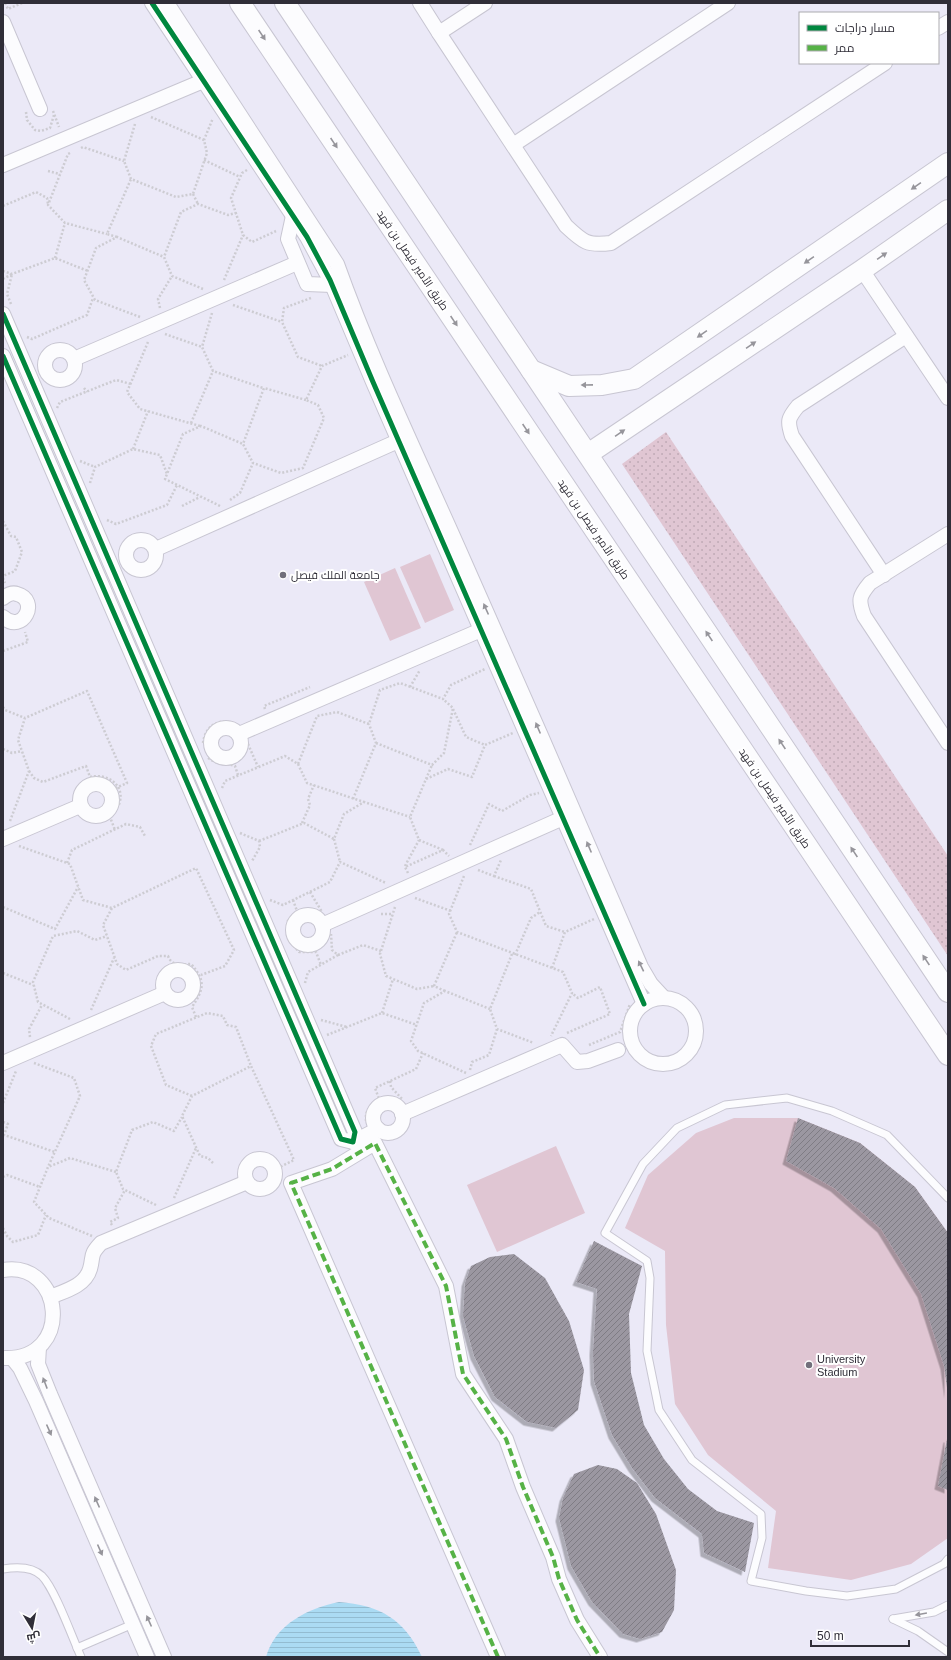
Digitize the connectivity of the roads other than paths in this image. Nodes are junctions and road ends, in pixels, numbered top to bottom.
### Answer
1 (152, 3) edge
2 (167, 3) edge
3 (240, 3) edge
4 (286, 3) edge
5 (420, 3) edge
6 (485, 3) edge
7 (722, 5) edge
8 (3, 22) edge
9 (948, 22) edge
10 (939, 27) edge
11 (439, 33) junction
12 (883, 64) edge
13 (203, 81) junction
14 (40, 109) dead end
15 (513, 145) junction
16 (948, 163) edge
17 (3, 165) edge
18 (948, 210) edge
19 (293, 216) junction
20 (297, 263) junction
21 (862, 270) junction
22 (332, 285) junction
23 (7, 311) edge
24 (906, 336) junction
25 (3, 356) edge
26 (74, 359) dead end
27 (531, 370) junction
28 (948, 398) edge
29 (398, 441) junction
30 (588, 454) junction
31 (948, 534) edge
32 (156, 549) dead end
33 (884, 575) junction
34 (3, 598) edge
35 (3, 617) edge
36 (481, 630) junction
37 (239, 734) dead end
38 (948, 743) edge
39 (80, 806) junction
40 (563, 818) junction
41 (8, 837) edge
42 (327, 927) road end
43 (948, 992) edge
44 (165, 993) dead end
45 (664, 998) junction
46 (637, 1004) junction
47 (631, 1038) junction
48 (618, 1050) junction
49 (638, 1053) junction
50 (948, 1055) edge
51 (3, 1063) edge
52 (402, 1114) junction
53 (378, 1129) junction
54 (350, 1138) junction
55 (247, 1182) junction
56 (948, 1198) edge
57 (4, 1268) edge
58 (50, 1298) junction
59 (39, 1348) junction
60 (8, 1358) edge
61 (948, 1559) edge
62 (3, 1569) edge
63 (948, 1605) edge
64 (133, 1624) junction
65 (77, 1648) junction
66 (948, 1652) edge
67 (81, 1657) edge
68 (147, 1657) edge
69 (164, 1657) edge
70 (498, 1657) edge
71 (600, 1657) edge

1 - 13 street
45 -> 2 street
3 -> 50 main road, طريق الأمير فيصل بن فهد
4 - 27 main road
5 - 11 street
6 - 11 street
7 - 15 street
8 - 14 street
9 - 10 street
11 - 15 street
12 - 15 street
13 - 17 street
13 - 19 street
16 -> 27 main road
21 -> 18 main road
19 - 20 street
19 - 22 street
20 - 22 street
20 - 26 street
21 - 24 street
30 -> 21 main road
22 - 29 street
23 - 54 street
24 - 28 street
24 - 33 street
25 - 54 street
27 - 30 main road
29 - 32 street
29 - 36 street
43 -> 30 main road
31 - 33 street
33 - 38 street
34 - 35 street
36 - 37 street
36 - 40 street
39 - 39 street
39 - 41 street
40 - 42 street
40 - 46 street
44 - 51 street
45 - 46 street
45 - 49 street
46 - 47 street
47 - 48 street
47 - 49 street
48 - 49 street
48 - 52 street
52 - 53 street
52 - 53 street
53 - 54 street
55 - 55 street
55 - 58 street
56 - 61 lane
57 - 58 street
58 - 59 street
59 - 60 street
69 -> 59 street
60 -> 64 street
62 - 65 lane
63 -> 66 lane
64 - 65 lane
64 - 68 street
65 - 67 lane
70 - 71 street

